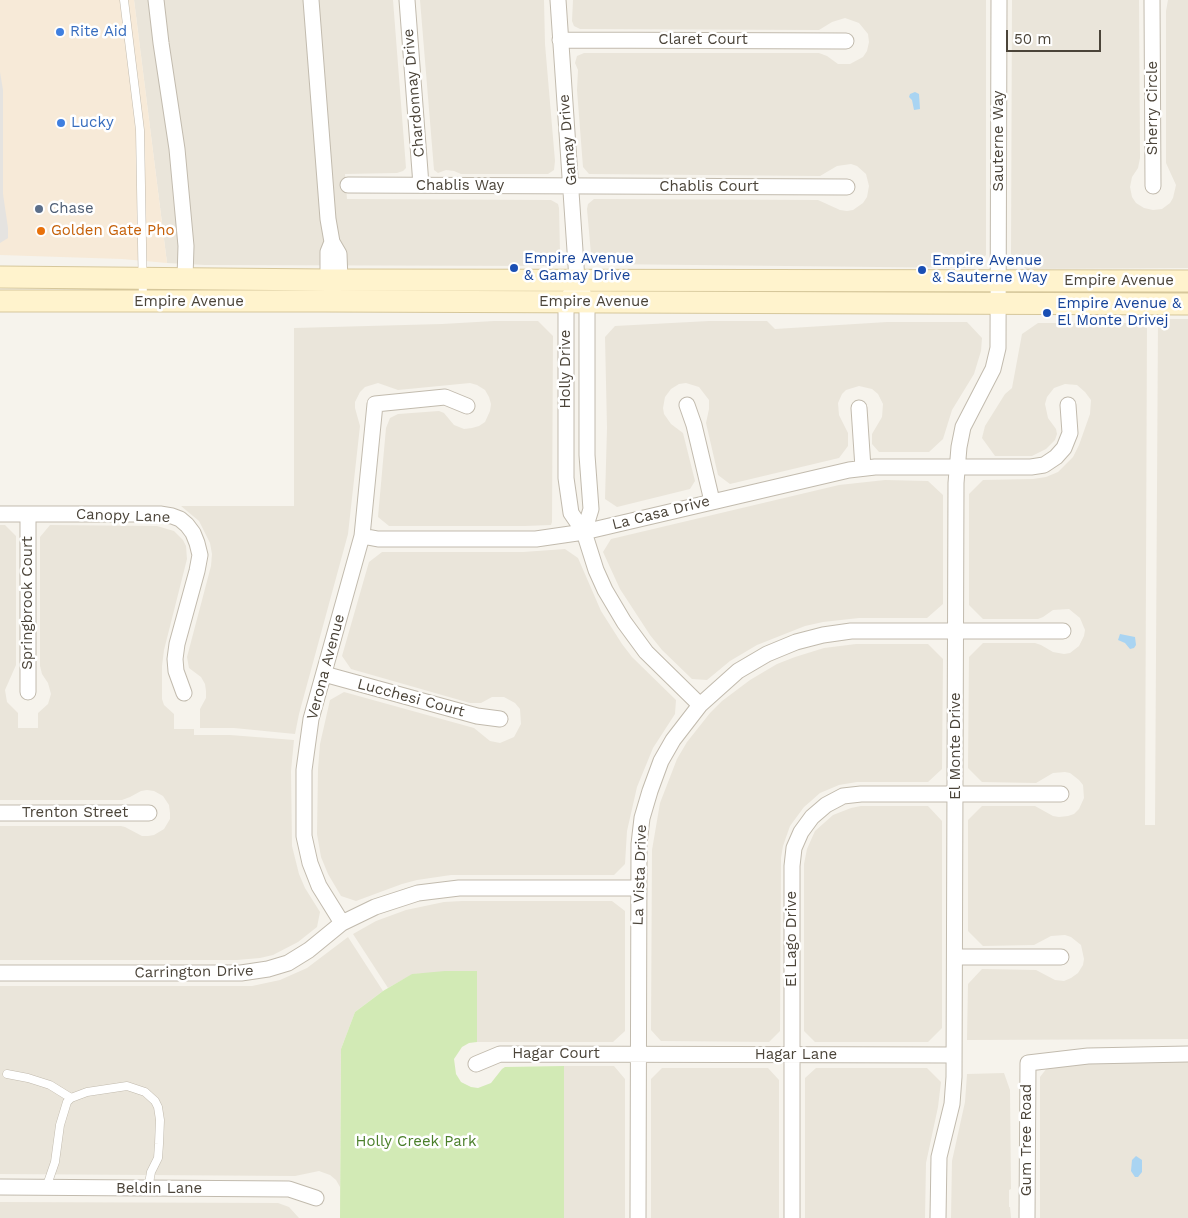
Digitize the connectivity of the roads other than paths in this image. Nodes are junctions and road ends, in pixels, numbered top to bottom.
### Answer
1 (124, 0) edge
2 (156, 0) edge
3 (311, 0) edge
4 (407, 0) edge
5 (558, 0) edge
6 (999, 0) edge
7 (1152, 0) edge
8 (560, 40) junction
9 (846, 41) dead end
10 (348, 185) dead end
11 (421, 186) junction
12 (572, 186) junction
13 (1153, 186) dead end
14 (847, 187) dead end
15 (0, 277) edge
16 (144, 278) junction
17 (185, 278) junction
18 (334, 280) junction
19 (577, 280) junction
20 (1188, 281) edge
21 (999, 282) junction
22 (0, 301) edge
23 (256, 301) junction
24 (144, 302) junction
25 (576, 302) junction
26 (999, 304) junction
27 (1188, 304) edge
28 (687, 405) dead end
29 (1068, 405) dead end
30 (467, 406) dead end
31 (860, 408) dead end
32 (863, 468) junction
33 (957, 468) junction
34 (712, 501) junction
35 (0, 514) edge
36 (28, 514) junction
37 (584, 532) junction
38 (362, 536) junction
39 (957, 631) junction
40 (1063, 631) dead end
41 (324, 674) junction
42 (28, 692) dead end
43 (184, 693) dead end
44 (700, 705) junction
45 (500, 718) dead end
46 (956, 794) junction
47 (1061, 794) dead end
48 (0, 813) edge
49 (149, 813) dead end
50 (638, 888) junction
51 (342, 924) junction
52 (955, 957) junction
53 (1061, 957) dead end
54 (0, 972) edge
55 (638, 1054) junction
56 (1188, 1054) edge
57 (792, 1055) junction
58 (954, 1055) junction
59 (476, 1064) dead end
60 (7, 1074) dead end
61 (71, 1098) junction
62 (0, 1187) edge
63 (46, 1188) junction
64 (148, 1188) junction
65 (316, 1198) dead end
66 (638, 1218) edge
67 (792, 1218) edge
68 (938, 1218) edge
69 (1027, 1218) edge

1 - 16 lane
2 - 17 street
3 - 18 street
4 - 11 street, Chardonnay Drive
5 - 8 street, Gamay Drive
6 - 21 street, Sauterne Way
7 - 13 street, Sherry Circle
8 - 9 street, Claret Court
8 - 12 street, Gamay Drive
10 - 11 street, Chablis Way
11 - 12 street, Chablis Way
12 - 14 street, Chablis Court
12 - 19 street, Gamay Drive
15 - 16 main road, Empire Avenue
16 - 17 main road, Empire Avenue
16 - 24 lane
17 - 18 main road, Empire Avenue
18 - 19 main road, Empire Avenue
18 - 23 main road
19 - 21 main road, Empire Avenue
19 - 25 street, Holly Drive
20 - 21 main road, Empire Avenue
21 - 26 street, El Monte Drive
22 - 24 main road, Empire Avenue
23 - 24 main road, Empire Avenue
23 - 25 main road, Empire Avenue
25 - 26 main road, Empire Avenue
25 - 37 street, Holly Drive
25 - 37 street, Holly Drive
26 - 27 main road, Empire Avenue
26 - 33 street, El Monte Drive
28 - 34 street
29 - 33 street, La Casa Drive
30 - 38 street, Verona Avenue
31 - 32 street
32 - 33 street, La Casa Drive
32 - 34 street, La Casa Drive
33 - 39 street, El Monte Drive
34 - 37 street, La Casa Drive
35 - 36 street, Canopy Lane
36 - 42 street, Springbrook Court
36 - 43 street, Canopy Lane
37 - 38 street, La Casa Drive
37 - 44 street, Holly Drive
38 - 41 street, Verona Avenue
39 - 40 street, La Vista Drive
39 - 44 street, La Vista Drive
39 - 46 street, El Monte Drive
41 - 45 street, Lucchesi Court
41 - 51 street, Verona Avenue
44 - 50 street, La Vista Drive
46 - 47 street, El Lago Drive
46 - 52 street, El Monte Drive
46 - 57 street, El Lago Drive
48 - 49 street, Trenton Street
50 - 51 street, Carrington Drive
50 - 55 street, La Vista Drive
51 - 54 street, Carrington Drive
52 - 53 street
52 - 58 street, El Monte Drive
55 - 57 street, Hagar Lane
55 - 59 street, Hagar Court
55 - 66 street, La Vista Drive
56 - 69 street, Gum Tree Road
57 - 58 street, Hagar Lane
57 - 67 street, El Lago Drive
58 - 68 street, El Monte Drive
60 - 61 lane
61 - 63 lane
61 - 64 lane
62 - 63 street, Beldin Lane
63 - 64 street, Beldin Lane
64 - 65 street, Beldin Lane

